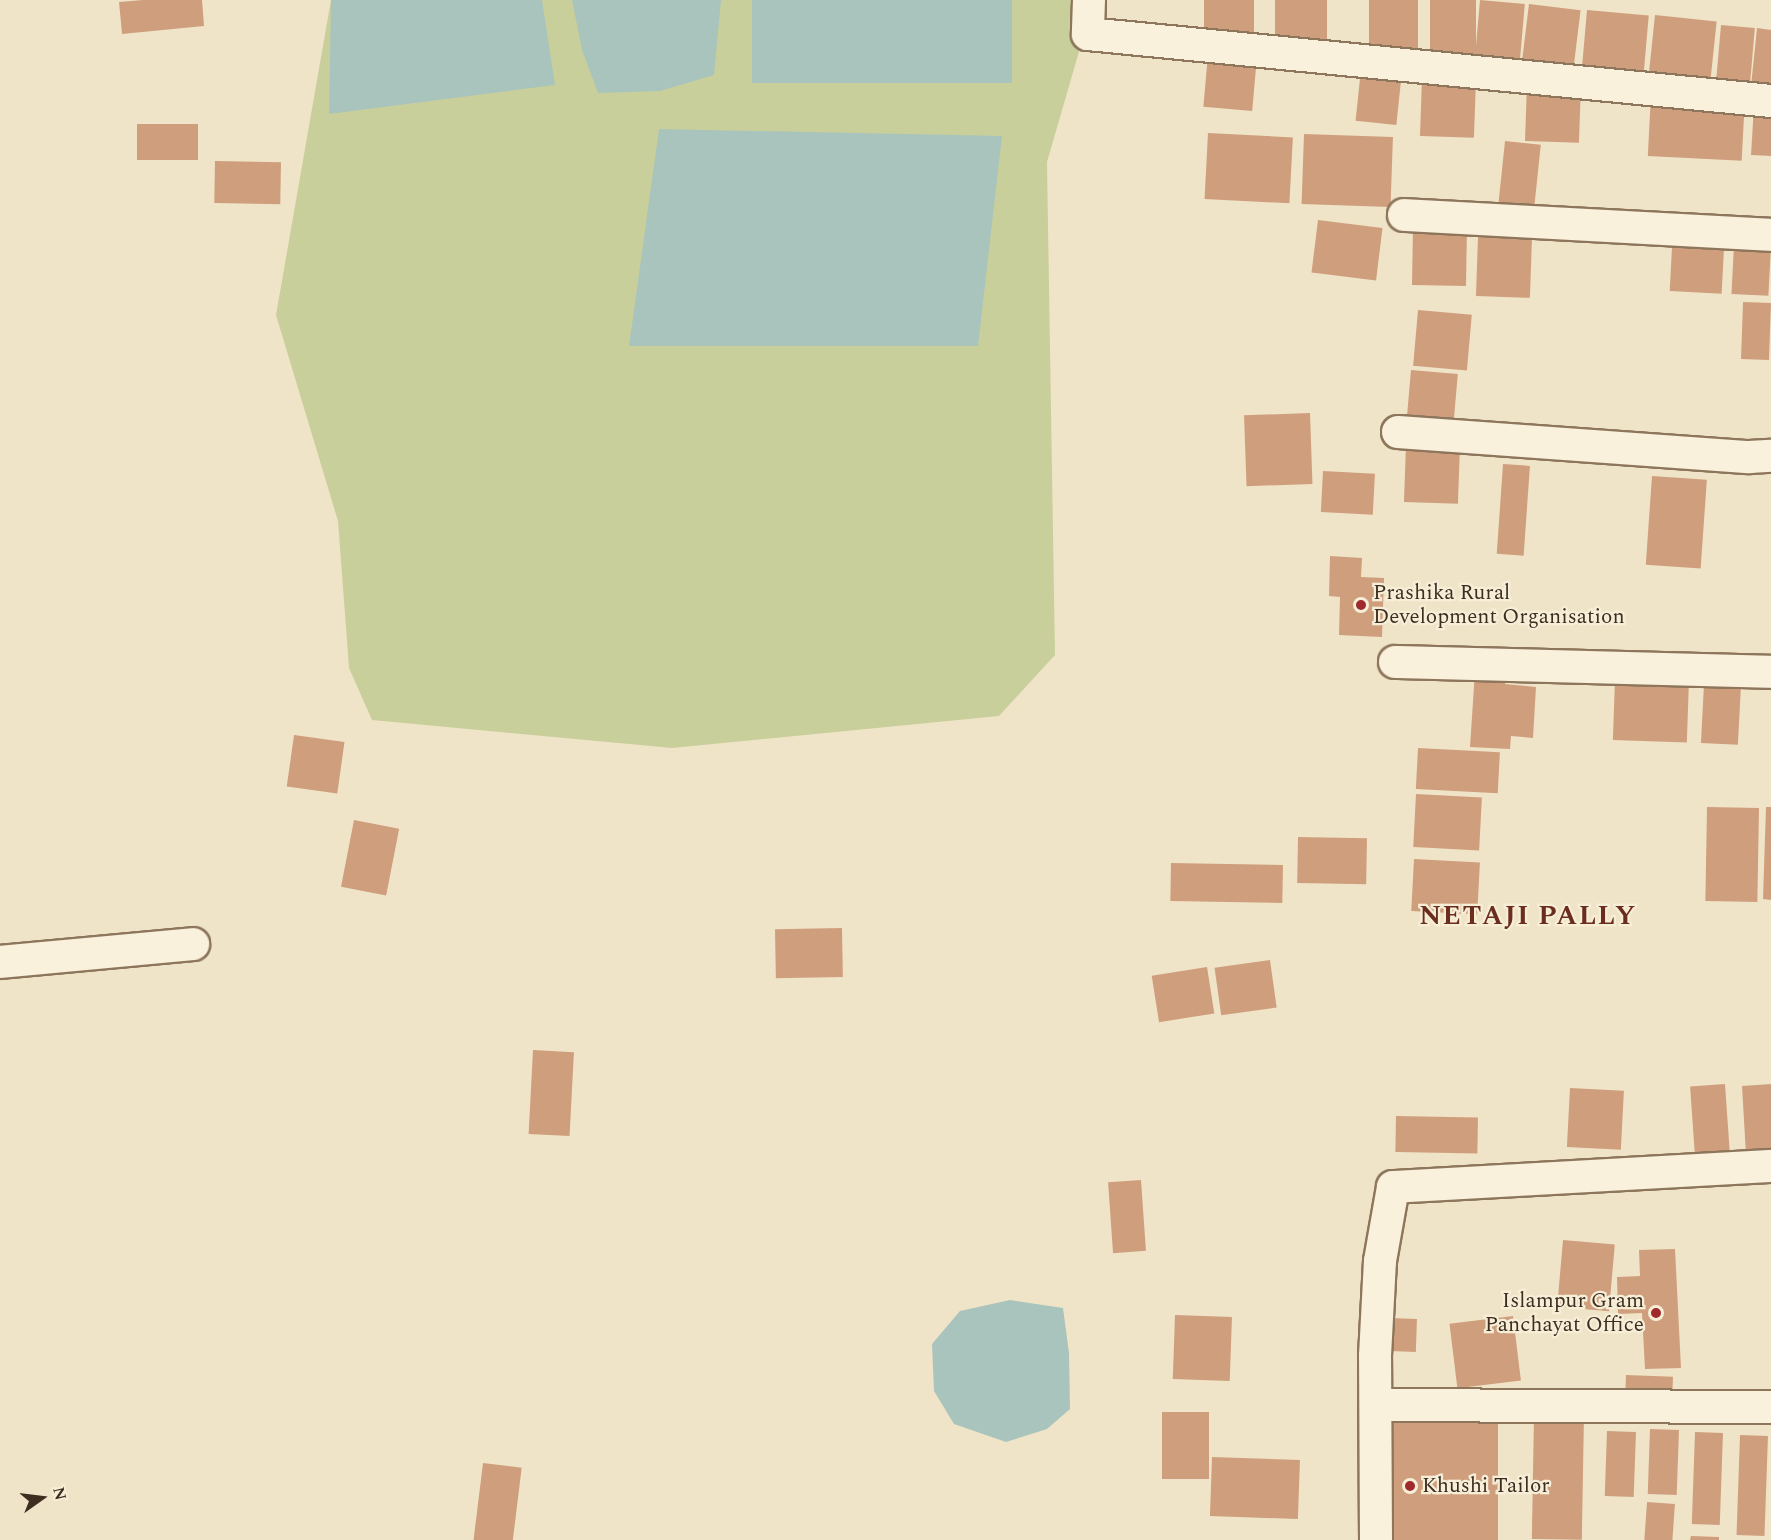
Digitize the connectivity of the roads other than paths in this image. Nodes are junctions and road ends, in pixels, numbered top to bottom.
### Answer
1 (1089, 0) edge
2 (1771, 101) edge
3 (1404, 215) dead end
4 (1771, 235) edge
5 (1398, 432) dead end
6 (1771, 456) edge
7 (1395, 662) dead end
8 (1771, 672) edge
9 (193, 944) dead end
10 (0, 962) edge
11 (1771, 1166) edge
12 (1383, 1405) dead end
13 (1771, 1407) edge
14 (1376, 1540) edge

1 - 2 street
3 - 4 street
5 - 6 street
7 - 8 street
9 - 10 street
11 - 14 street
12 - 13 street

